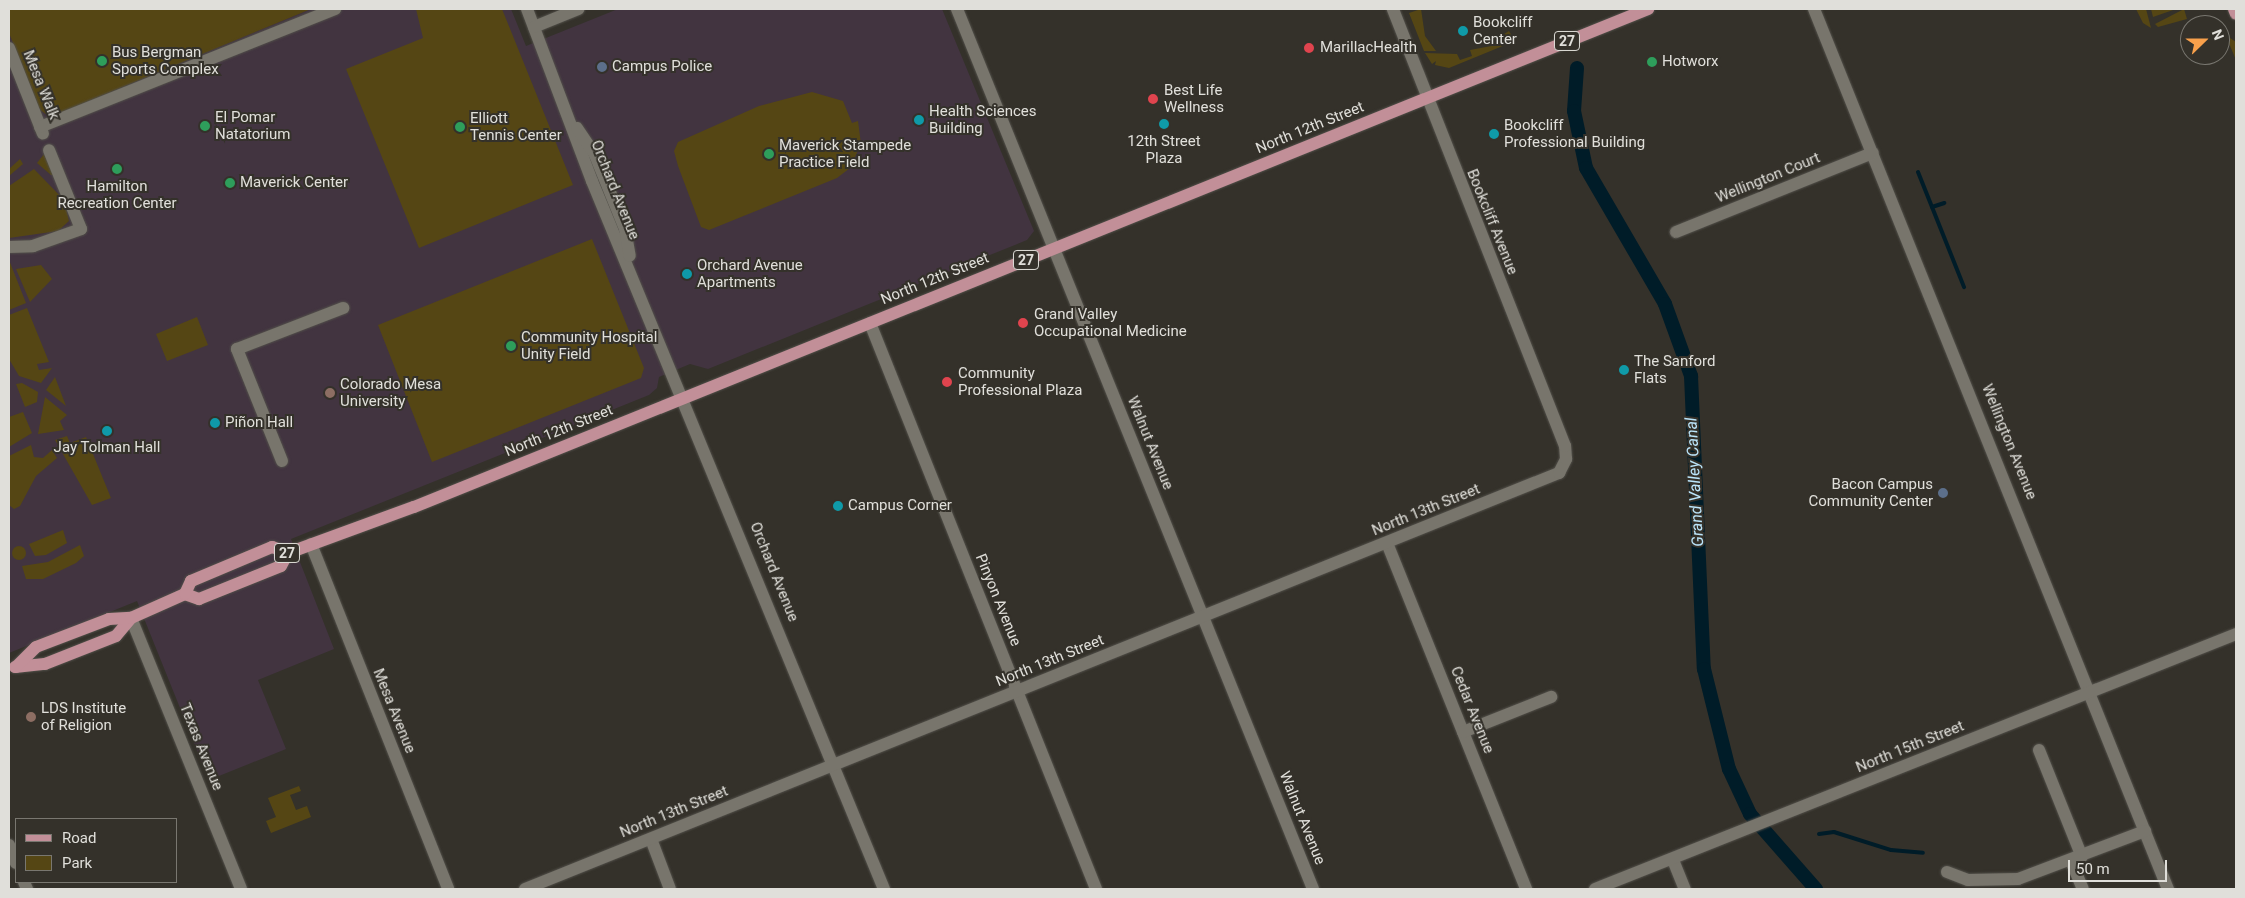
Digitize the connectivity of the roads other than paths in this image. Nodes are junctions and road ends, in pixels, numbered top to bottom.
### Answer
1 (335, 9) edge
2 (527, 9) edge
3 (578, 9) edge
4 (957, 9) edge
5 (1393, 9) edge
6 (1648, 9) edge
7 (1814, 9) edge
8 (534, 27) junction
9 (9, 48) edge
10 (1426, 98) junction
11 (49, 150) dead end
12 (1873, 153) junction
13 (1676, 232) dead end
14 (9, 247) edge
15 (1054, 249) junction
16 (343, 308) dead end
17 (870, 323) junction
18 (684, 398) junction
19 (1565, 446) joint
20 (282, 461) dead end
21 (1387, 543) junction
22 (311, 544) junction
23 (288, 553) junction
24 (185, 594) junction
25 (1203, 617) junction
26 (131, 618) junction
27 (2236, 634) edge
28 (12, 668) edge
29 (1018, 692) junction
30 (2090, 693) junction
31 (1551, 697) dead end
32 (1463, 732) junction
33 (2039, 750) dead end
34 (835, 765) junction
35 (2144, 831) junction
36 (651, 839) junction
37 (9, 845) edge
38 (2077, 859) junction
39 (15, 860) edge
40 (1673, 860) junction
41 (1947, 872) dead end
42 (1967, 885) edge
43 (241, 889) edge
44 (448, 889) edge
45 (525, 889) edge
46 (670, 889) edge
47 (884, 889) edge
48 (1096, 889) edge
49 (1313, 889) edge
50 (1526, 889) edge
51 (1595, 889) edge
52 (1685, 889) edge
53 (2083, 889) edge
54 (2168, 889) edge

1 - 9 street, Mesa Walk
2 - 8 street, Orchard Avenue
3 - 8 street
4 - 15 street, Walnut Avenue
5 - 10 street, Bookcliff Avenue
6 - 10 main road, North 12th Street / 27
7 - 12 street, Wellington Avenue
8 - 18 street, Orchard Avenue
10 - 15 main road, North 12th Street / 27
10 - 19 street, Bookcliff Avenue
11 - 14 street
12 - 13 street, Wellington Court
12 - 30 street, Wellington Avenue
15 - 17 main road, North 12th Street / 27
15 - 25 street, Walnut Avenue
16 - 20 street
17 - 18 main road, North 12th Street / 27
17 - 29 street, Pinyon Avenue
18 - 22 main road, North 12th Street / 27
18 - 34 street, Orchard Avenue
19 - 21 street, North 13th Street
21 - 25 street, North 13th Street
21 - 32 street, Cedar Avenue
22 - 23 main road, North 12th Street / 27
22 - 44 street, Mesa Avenue
23 - 24 main road, North 12th Street / 27
23 - 24 main road, North 12th Street / 27
24 - 26 main road, North 12th Street / 27
25 - 29 street, North 13th Street
25 - 49 street, Walnut Avenue
26 - 28 main road, North 12th Street / 27
26 - 28 main road, North 12th Street / 27
26 - 43 street, Texas Avenue
27 - 30 street, North 15th Street
29 - 34 street, North 13th Street
29 - 48 street, Pinyon Avenue
30 - 35 street, Wellington Avenue
30 - 40 street, North 15th Street
31 - 32 street
32 - 50 street, Cedar Avenue
33 - 38 street
34 - 36 street, North 13th Street
34 - 47 street, Orchard Avenue
35 - 38 street
35 - 54 street, Wellington Avenue
36 - 45 street, North 13th Street
36 - 46 street
37 - 39 street
38 - 42 street
38 - 53 street
40 - 51 street, North 15th Street
40 - 52 street
41 - 42 street

